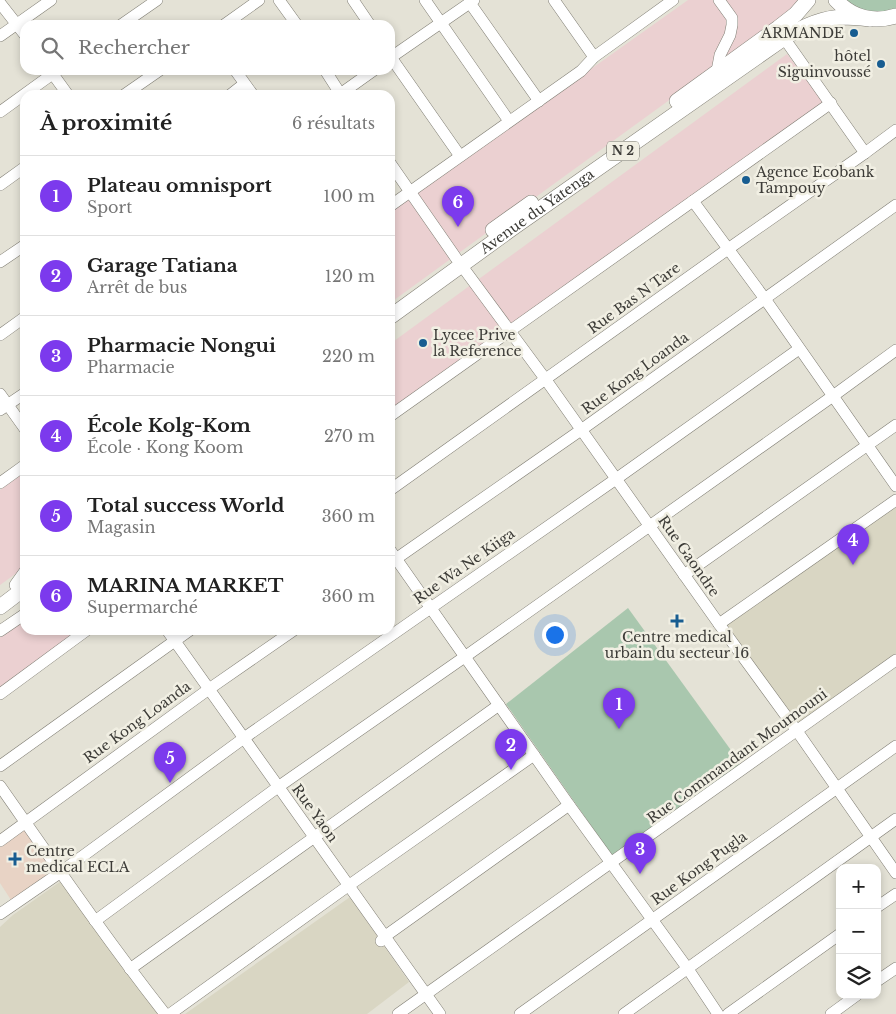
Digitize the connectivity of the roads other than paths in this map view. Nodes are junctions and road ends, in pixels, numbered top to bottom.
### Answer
1 (51, 0) edge
2 (157, 0) edge
3 (259, 0) edge
4 (279, 0) edge
5 (353, 0) edge
6 (425, 0) edge
7 (554, 0) edge
8 (673, 0) edge
9 (719, 0) edge
10 (808, 0) edge
11 (836, 0) edge
12 (472, 1) edge
13 (0, 3) edge
14 (23, 20) edge
15 (129, 20) edge
16 (231, 20) edge
17 (293, 20) edge
18 (367, 20) edge
19 (886, 20) edge
20 (20, 22) edge
21 (441, 23) junction
22 (17, 24) junction
23 (20, 28) edge
24 (0, 36) edge
25 (784, 38) junction
26 (395, 55) edge
27 (594, 57) junction
28 (395, 65) edge
29 (717, 71) junction
30 (48, 75) edge
31 (56, 75) edge
32 (153, 75) edge
33 (238, 75) edge
34 (328, 75) edge
35 (367, 75) edge
36 (244, 84) junction
37 (28, 90) edge
38 (65, 90) edge
39 (131, 90) edge
40 (236, 90) edge
41 (248, 90) edge
42 (337, 90) edge
43 (347, 90) edge
44 (20, 97) edge
45 (539, 101) junction
46 (686, 101) junction
47 (831, 103) junction
48 (0, 112) edge
49 (509, 121) junction
50 (896, 130) edge
51 (865, 153) junction
52 (460, 156) junction
53 (20, 170) edge
54 (395, 170) edge
55 (0, 185) edge
56 (410, 192) junction
57 (693, 200) junction
58 (395, 202) edge
59 (896, 206) edge
60 (20, 248) edge
61 (728, 249) junction
62 (0, 262) edge
63 (458, 262) junction
64 (765, 299) junction
65 (395, 303) edge
66 (395, 313) edge
67 (20, 321) edge
68 (508, 331) junction
69 (0, 335) edge
70 (800, 349) junction
71 (896, 350) edge
72 (546, 380) junction
73 (0, 394) edge
74 (833, 396) junction
75 (20, 397) edge
76 (4, 408) edge
77 (395, 412) edge
78 (20, 425) edge
79 (896, 425) edge
80 (581, 430) junction
81 (867, 446) junction
82 (20, 469) edge
83 (616, 479) junction
84 (0, 483) edge
85 (395, 486) edge
86 (896, 486) edge
87 (896, 500) edge
88 (649, 526) junction
89 (395, 555) edge
90 (395, 561) edge
91 (684, 575) junction
92 (20, 584) edge
93 (20, 585) edge
94 (0, 596) edge
95 (0, 607) edge
96 (431, 608) junction
97 (20, 617) edge
98 (719, 624) junction
99 (0, 631) edge
100 (395, 633) edge
101 (80, 635) edge
102 (170, 635) edge
103 (183, 635) edge
104 (287, 635) edge
105 (392, 635) edge
106 (174, 641) junction
107 (466, 656) junction
108 (896, 660) edge
109 (208, 689) junction
110 (0, 694) edge
111 (499, 705) junction
112 (797, 731) junction
113 (244, 738) junction
114 (896, 746) edge
115 (534, 755) junction
116 (0, 766) edge
117 (0, 786) edge
118 (278, 788) junction
119 (836, 788) junction
120 (569, 805) junction
121 (896, 819) edge
122 (26, 823) junction
123 (314, 837) junction
124 (871, 837) junction
125 (0, 841) edge
126 (611, 864) junction
127 (60, 872) junction
128 (896, 873) edge
129 (348, 886) junction
130 (896, 894) edge
131 (881, 904) edge
132 (0, 914) edge
133 (652, 920) junction
134 (95, 921) junction
135 (836, 937) edge
136 (382, 939) junction
137 (896, 968) edge
138 (130, 969) junction
139 (688, 969) junction
140 (881, 978) edge
141 (426, 994) junction
142 (852, 999) edge
143 (165, 1014) edge
144 (170, 1014) edge
145 (398, 1014) edge
146 (440, 1014) edge
147 (520, 1014) edge
148 (624, 1014) edge
149 (718, 1014) edge
150 (728, 1014) edge
151 (831, 1014) edge

1 - 14 street
2 - 15 street
3 - 16 street
4 - 17 street
5 - 18 street
6 - 21 street
7 - 27 street
8 - 27 street
9 - 29 street
10 - 29 main road, Avenue du Yatenga / N 2
11 - 19 main road, N 2
12 - 21 street
12 - 45 street
13 - 22 street
19 - 25 main road, Avenue du Yatenga / N 2
20 - 22 street
21 - 26 street
21 - 49 street
22 - 23 street
22 - 24 street
25 - 46 main road, Avenue du Yatenga / N 2
25 - 47 street
27 - 45 street
28 - 52 street
29 - 46 main road, Avenue du Yatenga / N 2
30 - 37 street
31 - 38 street
32 - 39 street
33 - 36 street
34 - 42 street
35 - 43 street
36 - 40 street
36 - 41 street
44 - 48 street
45 - 49 street
46 - 63 main road, Avenue du Yatenga / N 2
47 - 51 street
47 - 57 street
49 - 52 street
50 - 51 street, Rue Bas N Tare
51 - 61 street, Rue Bas N Tare
52 - 56 street
53 - 55 street
54 - 56 street, Rue Gaondre
56 - 58 street
56 - 63 street, Rue Gaondre
57 - 61 street
57 - 68 street
59 - 64 street, Rue Kong Loanda
60 - 62 street
61 - 64 street
61 - 72 street, Rue Bas N Tare
63 - 65 main road, Avenue du Yatenga / N 2
63 - 66 main road, Avenue du Yatenga / N 2
63 - 68 street, Rue Gaondre
64 - 70 street
64 - 80 street, Rue Kong Loanda
67 - 69 street
68 - 72 street, Rue Gaondre
68 - 77 street
70 - 74 street
70 - 83 street, Rue Wa Ne Kiiga
71 - 74 street
72 - 80 street, Rue Gaondre
72 - 85 street, Rue Bas N Tare
73 - 76 street
74 - 81 street
74 - 88 street
75 - 76 street
76 - 78 street
79 - 81 street
80 - 83 street, Rue Gaondre
80 - 89 street, Rue Kong Loanda
81 - 86 street
81 - 91 street
82 - 84 street
83 - 88 street, Rue Gaondre
83 - 96 street, Rue Wa Ne Kiiga
87 - 98 street
88 - 91 street, Rue Gaondre
88 - 107 street
90 - 96 street
91 - 98 street, Rue Gaondre
92 - 94 main road
93 - 95 main road
96 - 100 street, Rue Wa Ne Kiiga
96 - 107 street
97 - 99 street
98 - 112 street, Rue Gaondre
101 - 110 street
102 - 106 street, Rue Yaon
103 - 106 street
104 - 109 street, Rue Kong Loanda
105 - 113 street, Rue Wa Ne Kiiga
106 - 109 street, Rue Yaon
106 - 116 street
107 - 111 street
107 - 118 street
108 - 112 street, Rue Commandant Moumouni
109 - 113 street, Rue Yaon
109 - 122 street, Rue Kong Loanda
111 - 115 street
111 - 123 street
112 - 119 street, Rue Gaondre
112 - 126 street, Rue Commandant Moumouni
113 - 118 street, Rue Yaon
113 - 127 street, Rue Wa Ne Kiiga
114 - 119 street, Rue Kong Pugla
115 - 120 street
115 - 129 street
117 - 122 street
118 - 123 street, Rue Yaon
118 - 134 street
119 - 124 street, Rue Gaondre
119 - 133 street, Rue Kong Pugla
120 - 126 street
120 - 136 street
121 - 124 street
122 - 125 street, Rue Kong Loanda
122 - 127 street
123 - 129 street, Rue Yaon
123 - 138 street
124 - 128 street, Rue Gaondre
124 - 139 street
126 - 133 street
126 - 141 street, Rue Commandant Moumouni
127 - 132 street, Rue Wa Ne Kiiga
127 - 134 street
129 - 136 street, Rue Yaon
129 - 144 street
130 - 131 street
133 - 139 street
133 - 147 street, Rue Kong Pugla
134 - 138 street
135 - 150 street
136 - 141 street, Rue Yaon
137 - 140 street
138 - 143 street
139 - 148 street
139 - 149 street
141 - 145 street, Rue Commandant Moumouni
141 - 146 street, Rue Yaon
142 - 151 street

